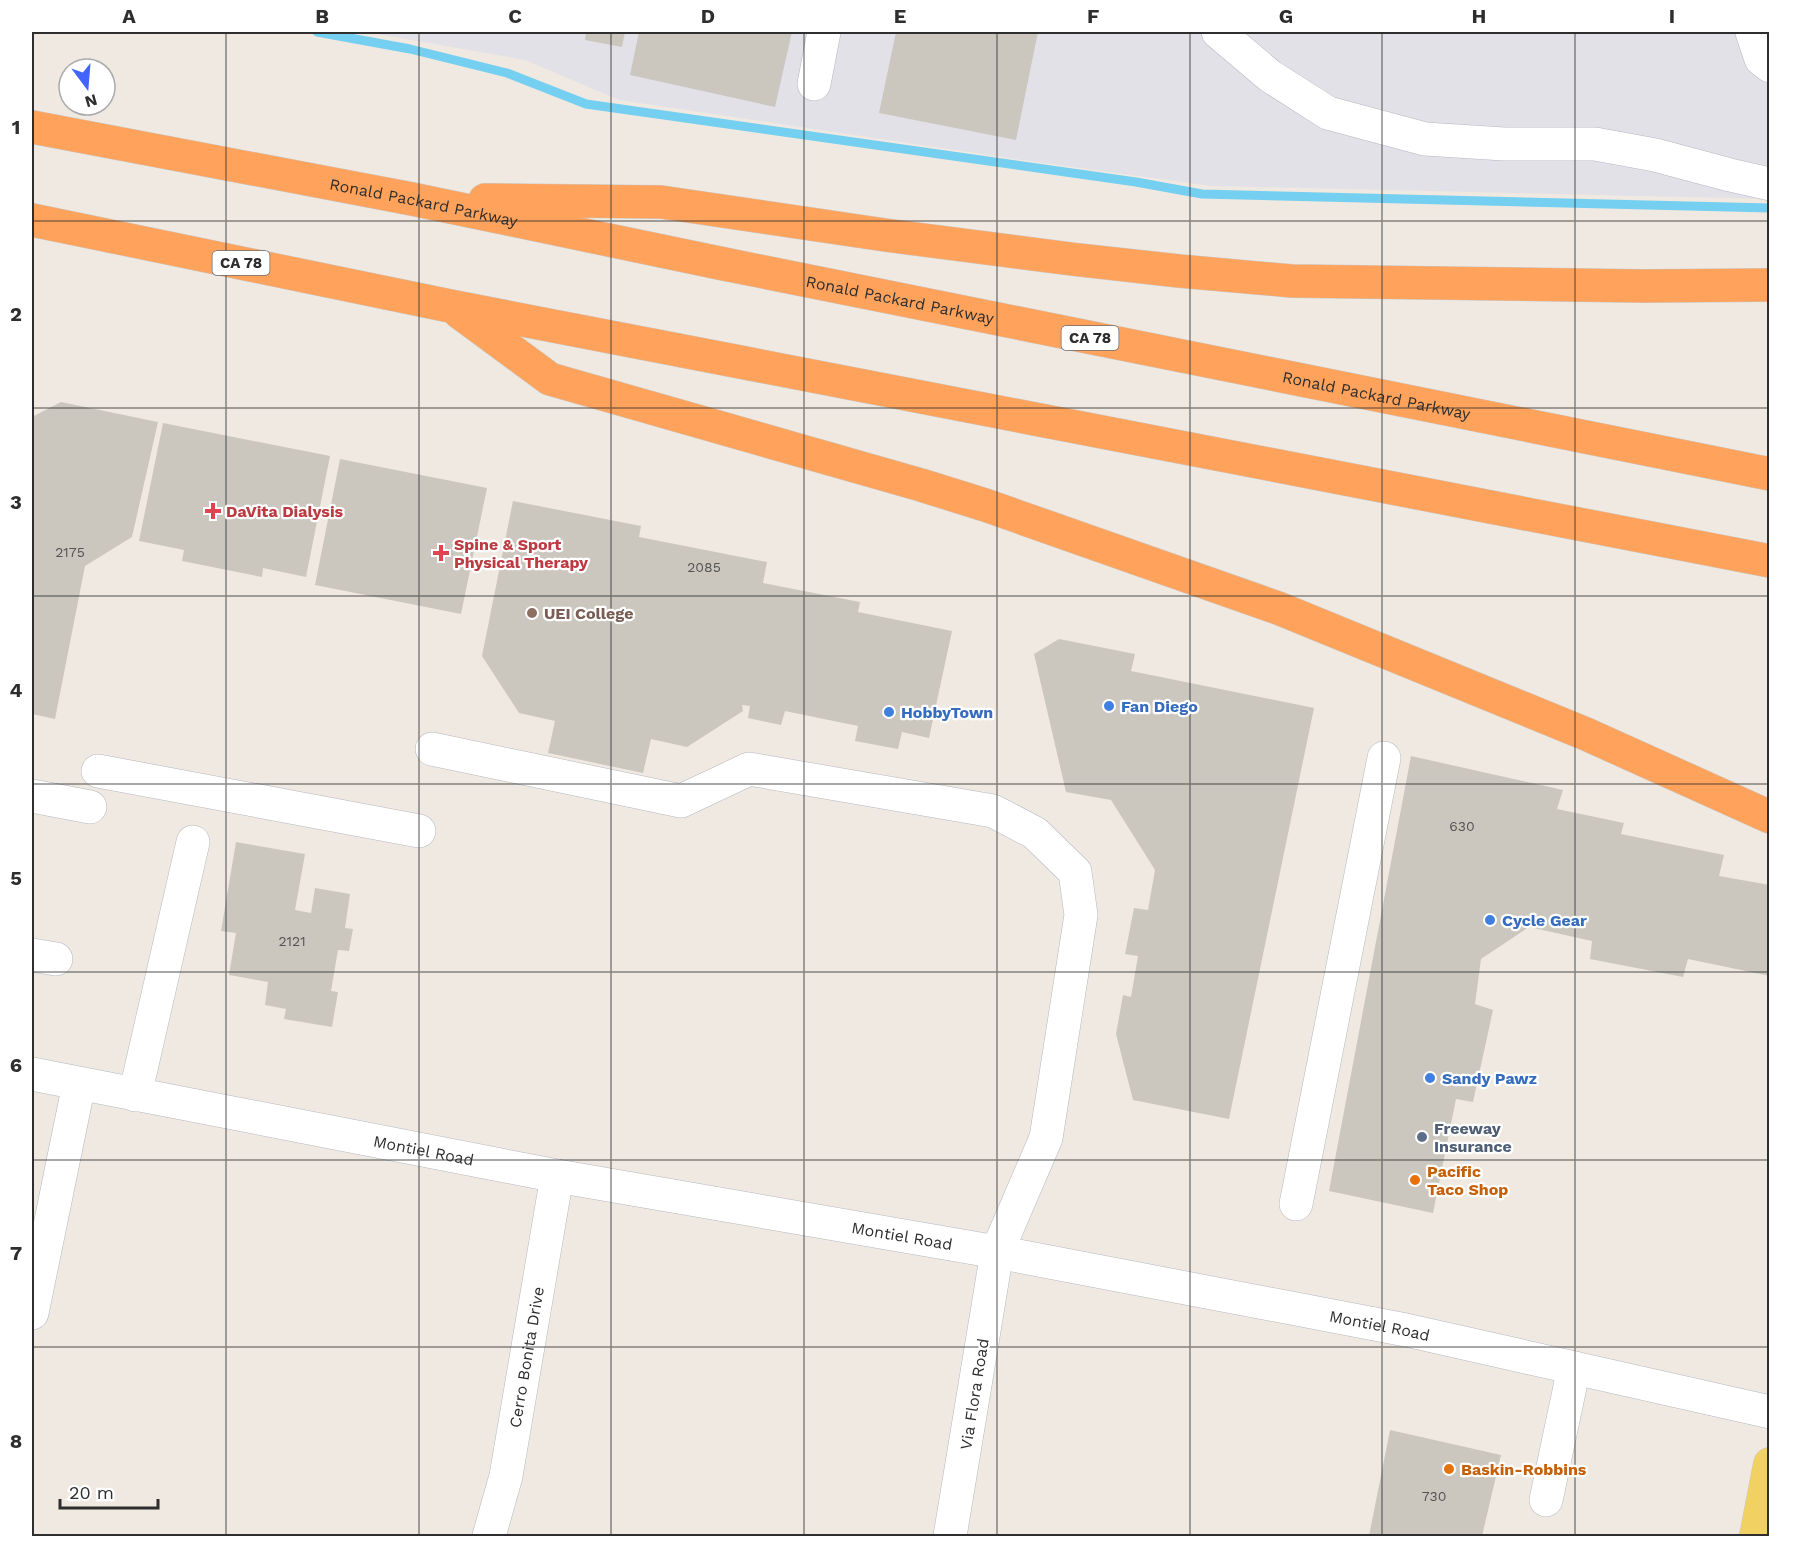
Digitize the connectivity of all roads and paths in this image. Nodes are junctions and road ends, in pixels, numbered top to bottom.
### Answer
1 (824, 32) edge
2 (1218, 32) edge
3 (1752, 32) edge
4 (1770, 66) edge
5 (814, 84) dead end
6 (32, 127) edge
7 (1770, 184) edge
8 (412, 199) junction
9 (32, 220) edge
10 (1770, 285) edge
11 (450, 306) junction
12 (1770, 474) edge
13 (1770, 561) edge
14 (432, 749) dead end
15 (1384, 759) dead end
16 (98, 771) dead end
17 (32, 796) edge
18 (90, 807) dead end
19 (1770, 817) edge
20 (419, 831) dead end
21 (193, 842) dead end
22 (32, 1074) edge
23 (79, 1084) junction
24 (135, 1095) junction
25 (557, 1176) junction
26 (1296, 1204) dead end
27 (997, 1252) junction
28 (32, 1313) edge
29 (1574, 1368) junction
30 (1770, 1412) edge
31 (1770, 1464) edge
32 (1546, 1500) dead end
33 (489, 1536) edge
34 (950, 1536) edge
35 (1756, 1536) edge

1 - 5 street
2 - 7 street
3 - 4 street
6 - 8 highway, Ronald Packard Parkway / CA 78
8 - 10 highway
8 - 12 highway, Ronald Packard Parkway / CA 78
9 - 11 highway, CA 78
11 - 13 highway, CA 78
11 - 19 highway
14 - 27 street, Via Flora Road
15 - 26 street
16 - 20 street
17 - 18 street
21 - 24 street
22 - 23 street, Montiel Road
23 - 24 street, Montiel Road
23 - 28 street
24 - 25 street, Montiel Road
25 - 27 street, Montiel Road
25 - 33 street, Cerro Bonita Drive
27 - 29 street, Montiel Road
27 - 34 street, Via Flora Road
29 - 30 street, Montiel Road
29 - 32 street
31 - 35 main road

